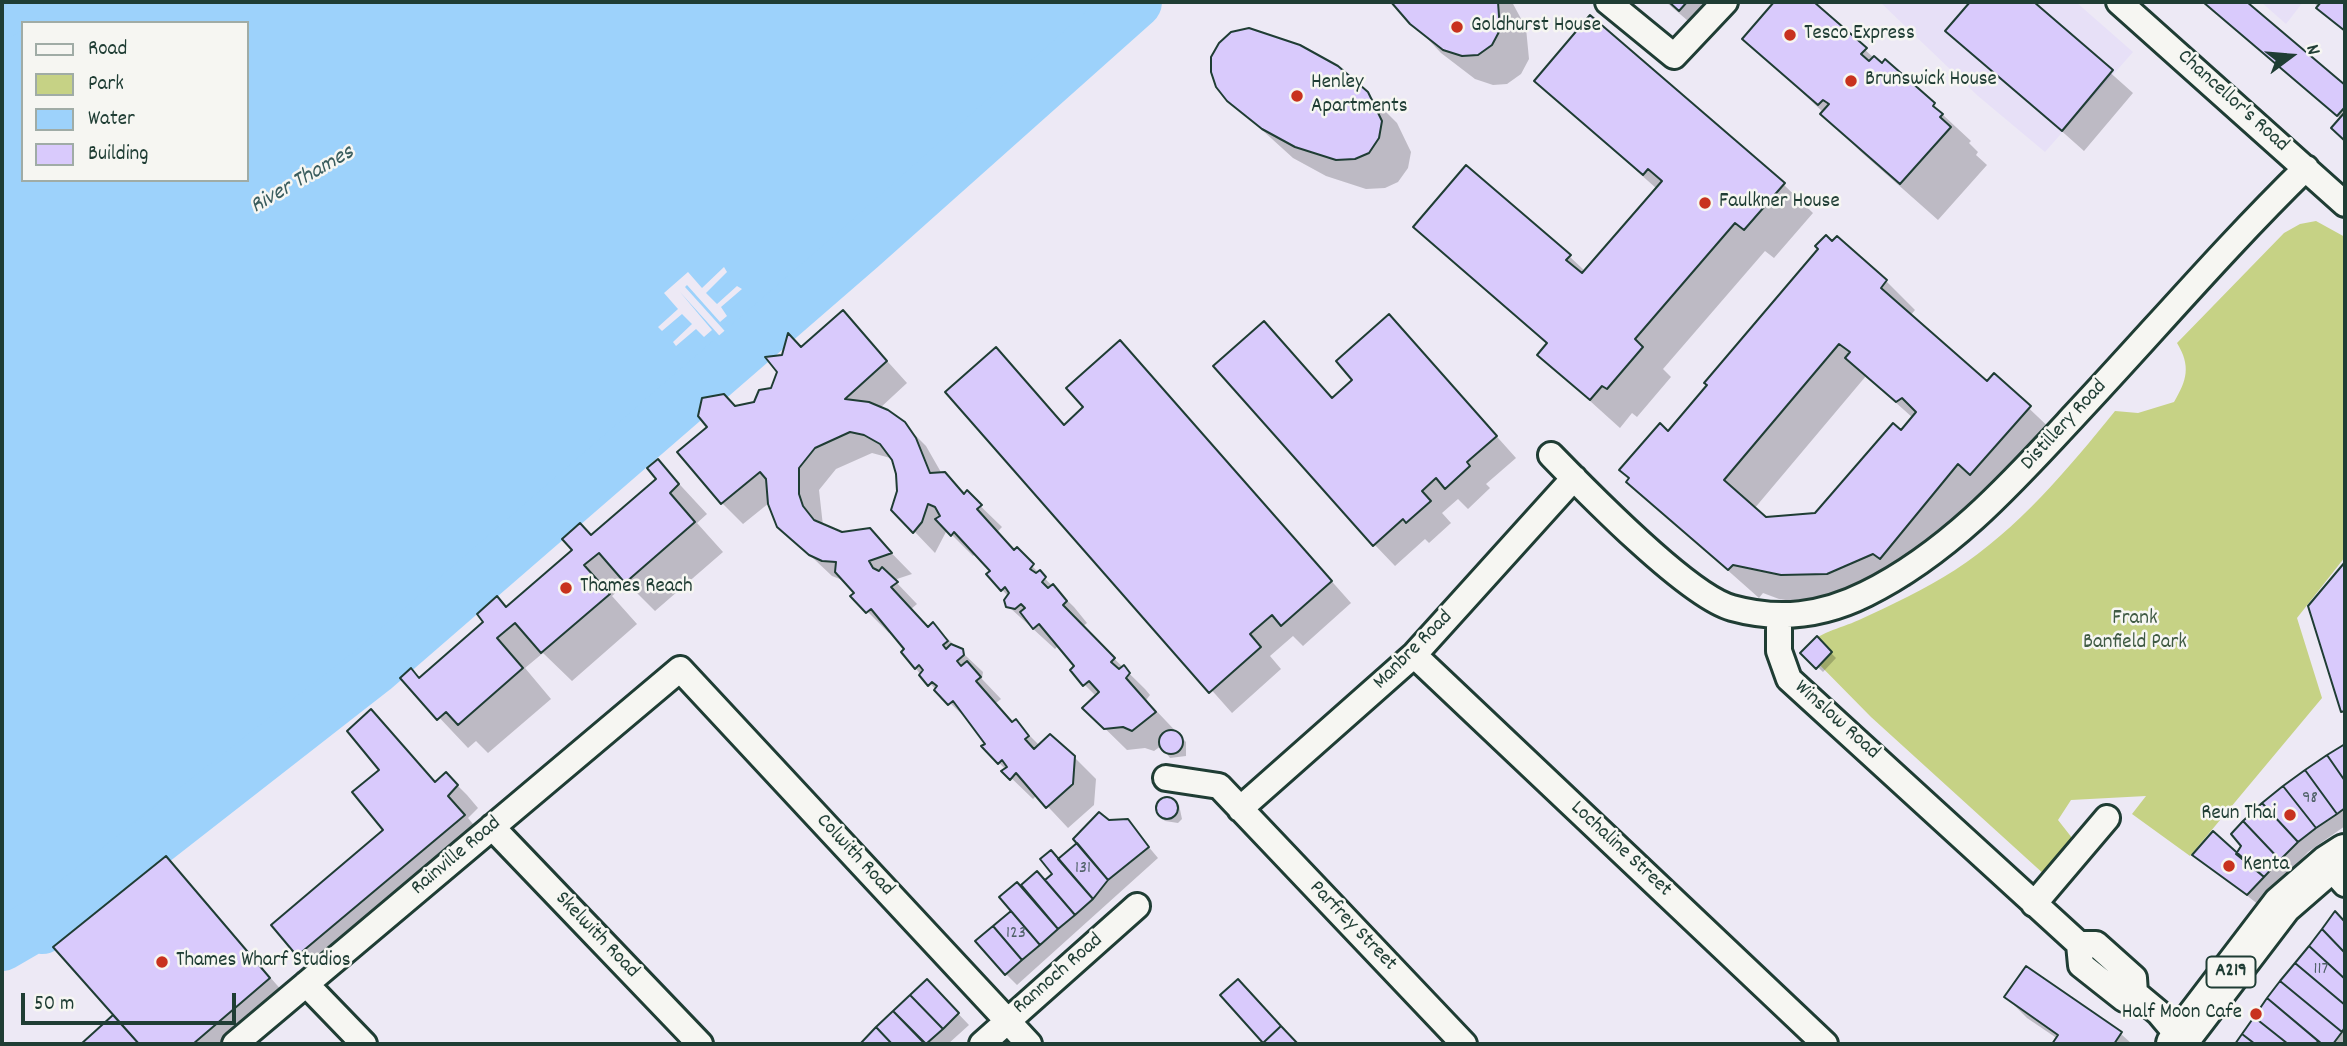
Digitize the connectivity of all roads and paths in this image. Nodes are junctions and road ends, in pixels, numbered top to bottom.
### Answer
1 (1608, 2) edge
2 (1725, 2) edge
3 (2119, 2) edge
4 (2306, 168) junction
5 (2345, 204) edge
6 (1550, 455) dead end
7 (1574, 478) junction
8 (1779, 617) junction
9 (1414, 655) junction
10 (680, 669) joint
11 (1166, 778) dead end
12 (1240, 809) junction
13 (2107, 818) dead end
14 (492, 827) junction
15 (2340, 868) edge
16 (2034, 904) junction
17 (1137, 906) dead end
18 (306, 984) junction
19 (1007, 1020) junction
20 (2180, 1042) edge
21 (235, 1044) edge
22 (364, 1044) edge
23 (699, 1044) edge
24 (982, 1044) edge
25 (1028, 1044) edge
26 (1464, 1044) edge
27 (1825, 1044) edge

1 - 2 street
3 - 4 street, Chancellor's Road
4 - 5 street, Chancellor's Road
4 - 8 street, Distillery Road
6 - 7 street
7 - 8 street
7 - 9 street, Manbre Road
8 - 16 street, Winslow Road
9 - 12 street, Manbre Road
9 - 27 street, Lochaline Street
10 - 14 street, Rainville Road
10 - 19 street, Colwith Road
11 - 12 street, Parfrey Street
12 - 26 street, Parfrey Street
13 - 16 street
14 - 18 street, Rainville Road
14 - 23 street, Skelwith Road
15 - 20 main road, A219
16 - 20 street, Winslow Road
17 - 19 street, Rannoch Road
18 - 21 street, Rainville Road
18 - 22 street
19 - 24 street, Rannoch Road
19 - 25 street, Colwith Road

